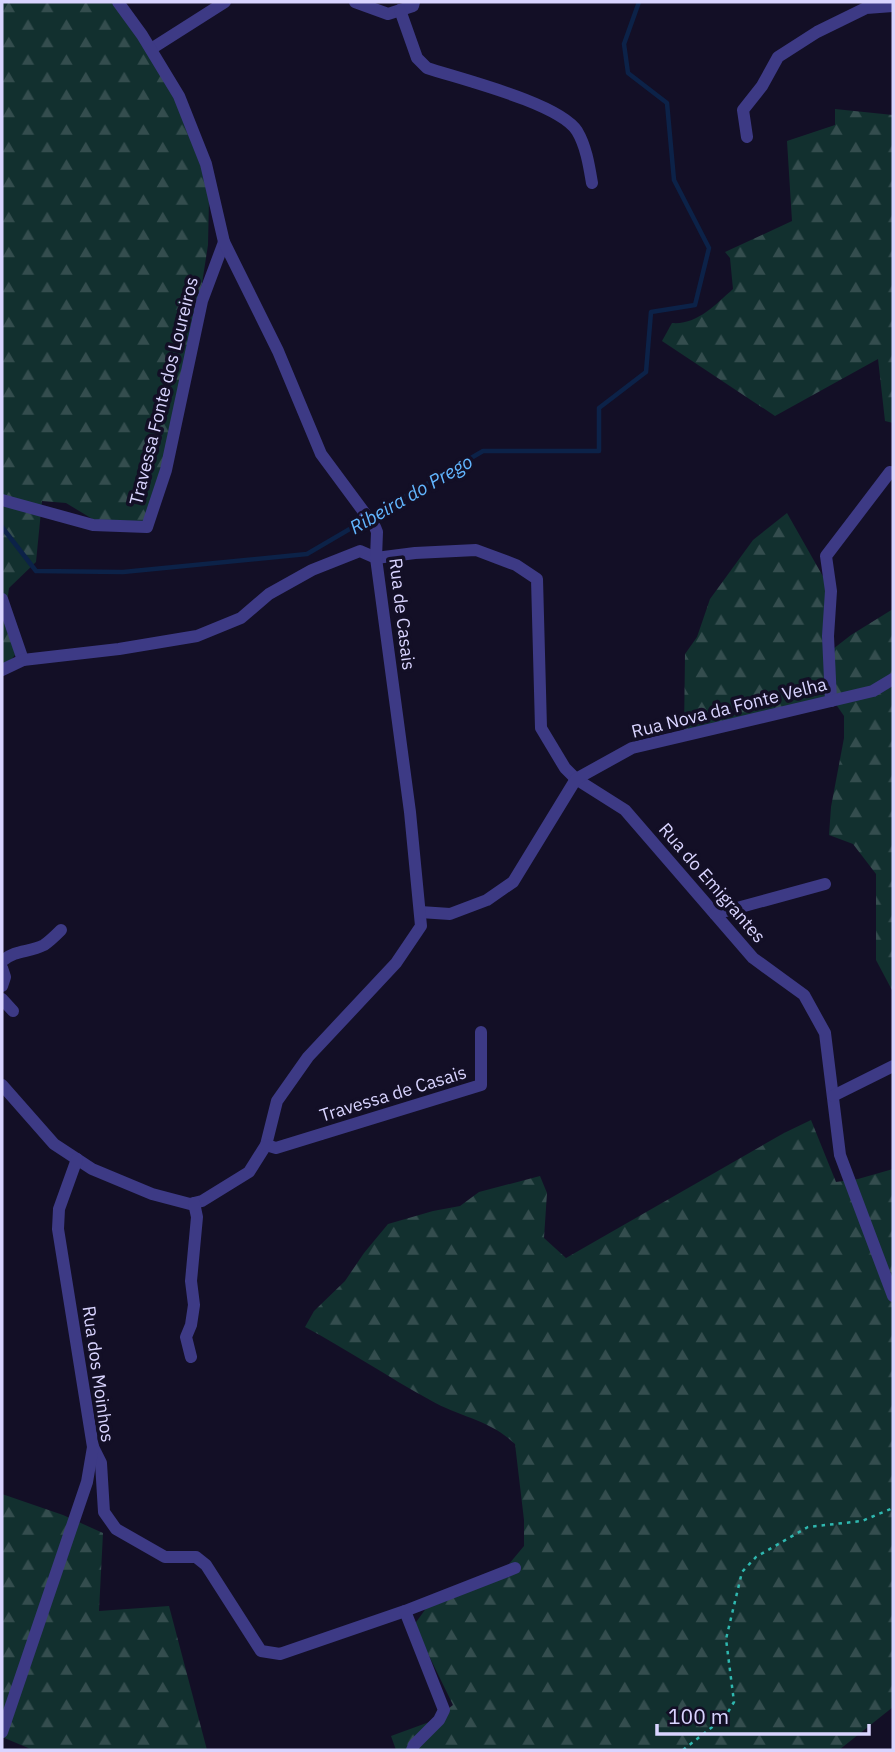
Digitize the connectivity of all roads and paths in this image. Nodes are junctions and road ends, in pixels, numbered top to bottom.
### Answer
1 (118, 2) edge
2 (225, 2) edge
3 (355, 2) edge
4 (414, 2) edge
5 (893, 6) edge
6 (400, 10) junction
7 (151, 49) junction
8 (747, 137) dead end
9 (592, 183) dead end
10 (224, 242) junction
11 (890, 472) dead end
12 (2, 500) edge
13 (376, 558) junction
14 (2, 599) edge
15 (23, 660) junction
16 (2, 670) edge
17 (893, 679) edge
18 (831, 701) junction
19 (576, 779) junction
20 (825, 884) dead end
21 (420, 912) junction
22 (715, 914) junction
23 (61, 930) dead end
24 (2, 961) edge
25 (2, 968) edge
26 (2, 986) edge
27 (2, 999) edge
28 (13, 1011) dead end
29 (481, 1032) dead end
30 (893, 1066) edge
31 (2, 1085) edge
32 (833, 1096) junction
33 (266, 1144) junction
34 (77, 1159) junction
35 (194, 1203) junction
36 (893, 1296) edge
37 (191, 1357) dead end
38 (93, 1447) junction
39 (893, 1508) edge
40 (515, 1568) dead end
41 (405, 1611) junction
42 (2, 1732) edge
43 (412, 1750) edge
44 (683, 1750) edge

1 - 7 street, Rua de Casais
2 - 7 street
3 - 6 street
4 - 6 street
5 - 8 street
6 - 9 street
7 - 10 street, Rua de Casais
10 - 12 street, Travessa Fonte dos Loureiros
10 - 13 street, Rua de Casais
11 - 18 street
13 - 15 street
13 - 19 street
13 - 21 street, Rua de Casais
14 - 15 street
15 - 16 street
17 - 18 street, Rua Nova da Fonte Velha
18 - 19 street, Rua Nova da Fonte Velha
19 - 21 street
19 - 22 street, Rua do Emigrantes
20 - 22 street
21 - 33 street, Rua de Casais
22 - 32 street, Rua do Emigrantes
23 - 24 street
25 - 26 street
27 - 28 street
29 - 33 street, Travessa de Casais
30 - 32 street
31 - 34 street
32 - 36 street, Rua do Emigrantes
33 - 35 street, Rua de Casais
34 - 35 street
34 - 38 street, Rua dos Moinhos
35 - 37 street
38 - 41 street
38 - 42 street, Rua dos Moinhos
39 - 44 path
40 - 41 street
41 - 43 street

